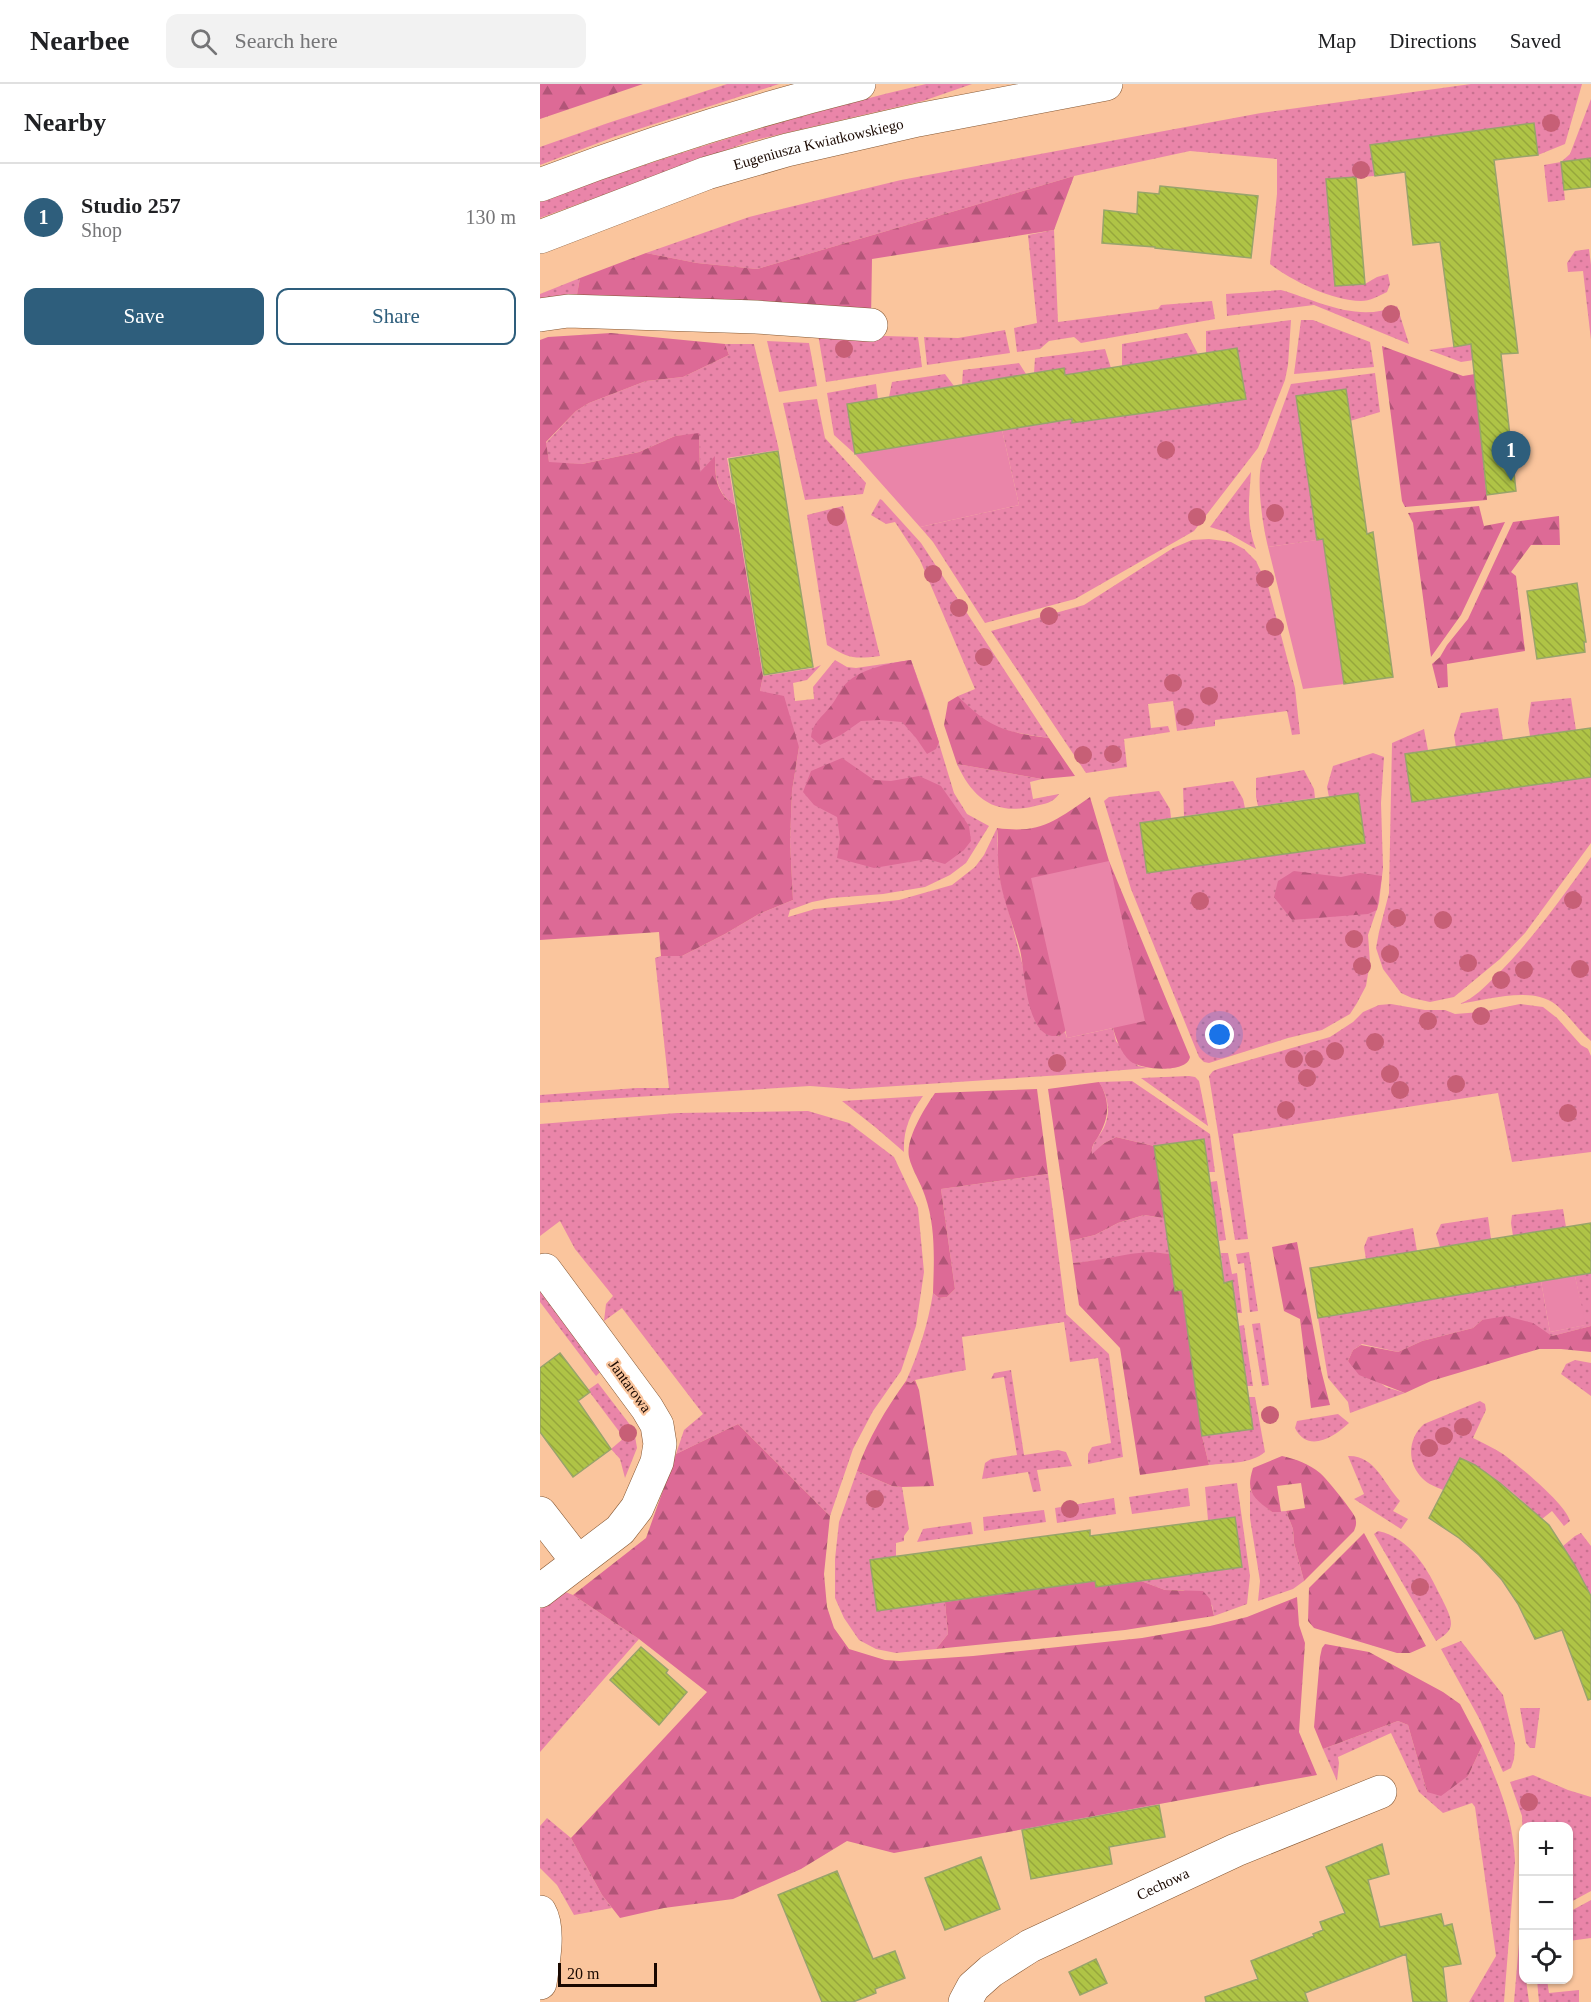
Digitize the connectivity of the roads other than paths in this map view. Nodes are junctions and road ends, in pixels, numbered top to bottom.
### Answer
1 (859, 84) edge
2 (1106, 84) edge
3 (540, 185) edge
4 (540, 237) edge
5 (540, 315) edge
6 (871, 326) dead end
7 (545, 1270) dead end
8 (540, 1513) edge
9 (578, 1562) junction
10 (540, 1591) edge
11 (1380, 1792) dead end
12 (540, 1912) edge
13 (540, 1983) edge
14 (964, 2002) edge

1 - 3 street
2 - 4 street, Eugeniusza Kwiatkowskiego
5 - 6 street
7 - 9 street, Jantarowa
8 - 9 street
9 - 10 street, Jantarowa
11 - 14 street, Cechowa
12 - 13 street

